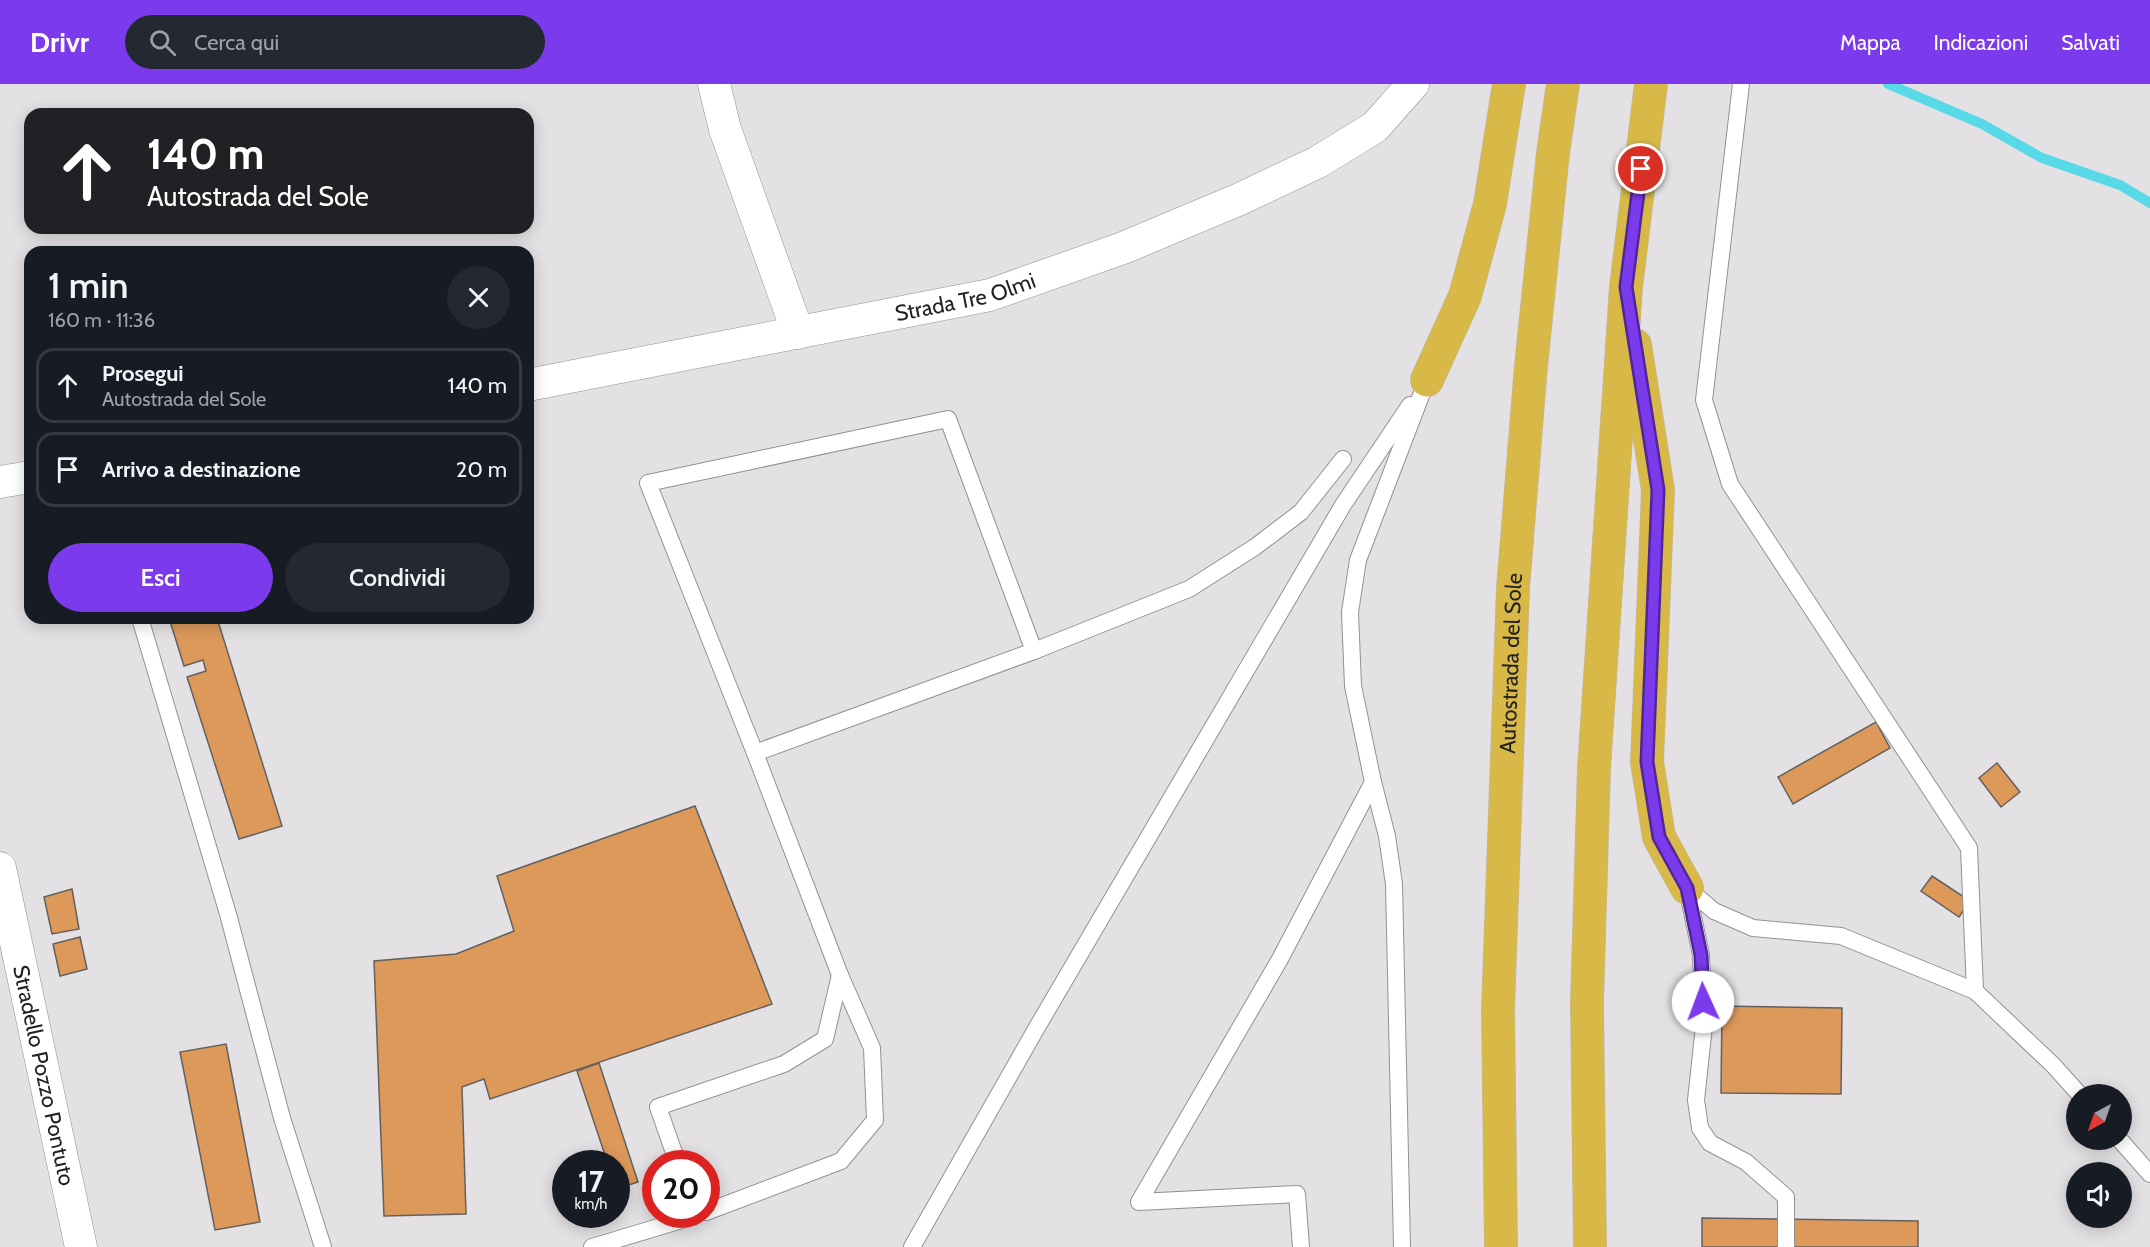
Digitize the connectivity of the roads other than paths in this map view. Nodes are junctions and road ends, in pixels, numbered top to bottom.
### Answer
1 (714, 84) edge
2 (1413, 84) edge
3 (1509, 84) edge
4 (1563, 84) edge
5 (1651, 84) edge
6 (1741, 84) edge
7 (1626, 287) junction
8 (798, 333) junction
9 (1427, 380) junction
10 (534, 384) edge
11 (1343, 459) dead end
12 (24, 478) edge
13 (0, 482) edge
14 (142, 624) edge
15 (1034, 651) junction
16 (755, 753) junction
17 (1372, 782) junction
18 (0, 868) edge
19 (1687, 888) junction
20 (840, 975) junction
21 (1975, 991) junction
22 (2070, 1084) edge
23 (673, 1150) edge
24 (2129, 1150) edge
25 (2150, 1174) edge
26 (720, 1207) edge
27 (656, 1228) edge
28 (81, 1247) edge
29 (322, 1247) edge
30 (592, 1247) edge
31 (912, 1247) edge
32 (1301, 1247) edge
33 (1402, 1247) edge
34 (1501, 1247) edge
35 (1590, 1247) edge
36 (1785, 1247) edge

1 - 8 street
2 - 8 street, Strada Tre Olmi
3 - 9 highway
4 - 34 highway, Autostrada del Sole
5 - 7 highway
6 - 21 lane
7 - 19 highway
7 - 35 highway
8 - 10 street, Strada Tre Olmi
9 - 17 lane
9 - 31 lane
11 - 15 lane
12 - 13 street
14 - 29 lane
15 - 16 lane
15 - 16 lane
16 - 20 lane
17 - 32 lane
17 - 33 lane
18 - 28 street, Stradello Pozzo Pontuto
19 - 21 lane
19 - 36 lane
20 - 23 lane
20 - 26 lane
21 - 22 lane
24 - 25 lane
27 - 30 lane

